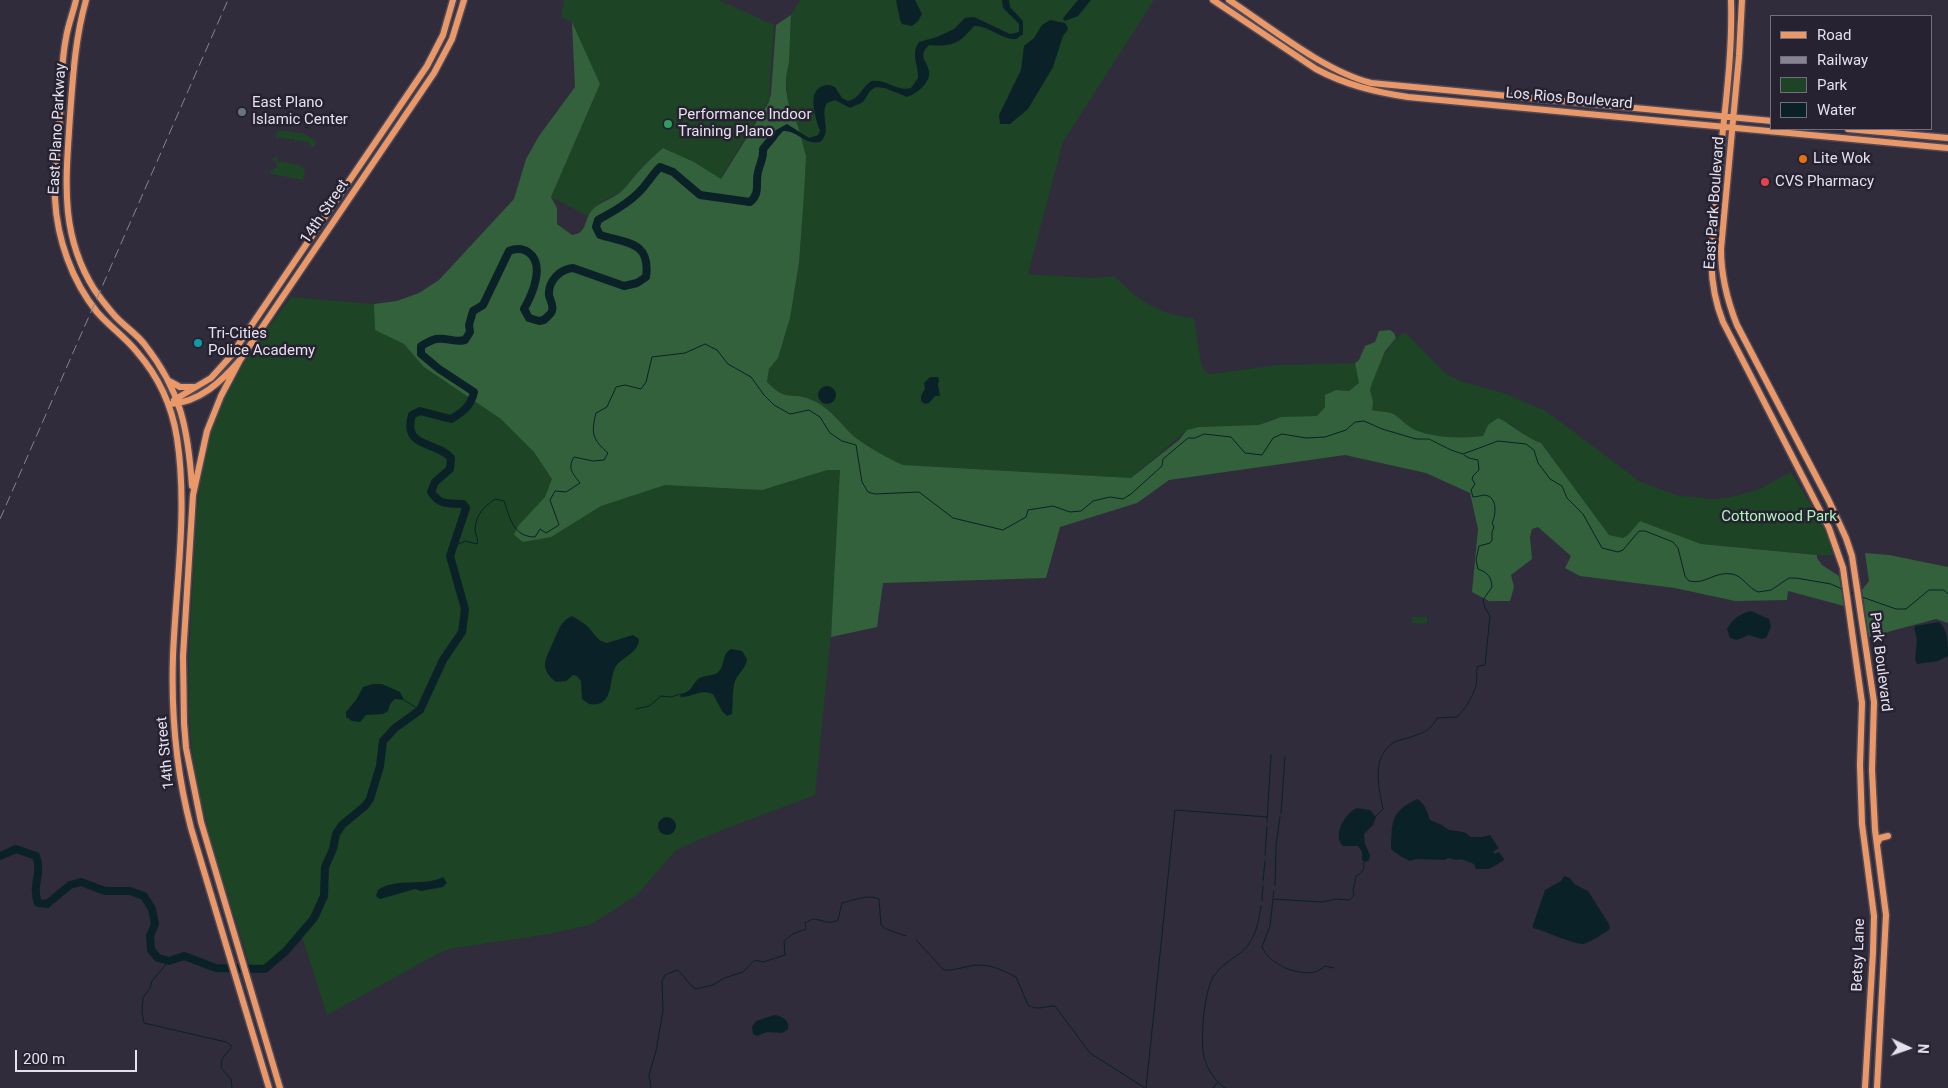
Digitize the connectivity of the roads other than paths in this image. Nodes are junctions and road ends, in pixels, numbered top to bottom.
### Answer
1 (76, 0) edge
2 (86, 0) edge
3 (454, 0) edge
4 (464, 0) edge
5 (1213, 0) edge
6 (1229, 0) edge
7 (1732, 0) edge
8 (1742, 0) edge
9 (1732, 13) junction
10 (1742, 13) junction
11 (1659, 110) junction
12 (1723, 116) junction
13 (1733, 117) junction
14 (1656, 120) junction
15 (1770, 121) edge
16 (1722, 126) junction
17 (1732, 128) junction
18 (1770, 130) edge
19 (1778, 130) edge
20 (1859, 130) edge
21 (1801, 131) edge
22 (1948, 138) edge
23 (1948, 148) edge
24 (1715, 206) junction
25 (1725, 207) junction
26 (268, 300) junction
27 (276, 306) junction
28 (144, 344) junction
29 (138, 352) junction
30 (240, 360) junction
31 (169, 380) junction
32 (198, 387) junction
33 (178, 400) junction
34 (169, 404) junction
35 (192, 495) junction
36 (1829, 528) joint
37 (1842, 530) joint
38 (174, 656) junction
39 (184, 656) junction
40 (1862, 824) joint
41 (1875, 830) joint
42 (1888, 836) dead end
43 (1876, 845) junction
44 (1886, 915) junction
45 (1874, 916) junction
46 (269, 1088) edge
47 (280, 1088) edge
48 (1865, 1088) edge
49 (1877, 1088) edge

1 - 29 main road, East Plano Parkway
2 - 28 main road, East Plano Parkway
3 - 26 main road, 14th Street
4 - 27 main road, 14th Street
5 - 14 main road, Los Rios Boulevard
6 - 11 main road, Los Rios Boulevard
7 - 9 main road, East Park Boulevard
8 - 10 main road, East Park Boulevard
9 - 10 main road
9 - 12 main road, East Park Boulevard
10 - 13 main road, East Park Boulevard
11 - 12 main road, Los Rios Boulevard
11 - 14 main road
12 - 13 main road, Los Rios Boulevard
12 - 16 main road, East Park Boulevard
13 - 15 main road, Los Rios Boulevard
13 - 17 main road, East Park Boulevard
14 - 16 main road, Los Rios Boulevard
16 - 17 main road, Los Rios Boulevard
16 - 24 main road, East Park Boulevard
17 - 18 main road, Los Rios Boulevard
17 - 25 main road, East Park Boulevard
19 - 21 main road, Los Rios Boulevard
20 - 22 main road
21 - 23 main road, Los Rios Boulevard
24 - 25 main road
24 - 36 main road, East Park Boulevard
25 - 37 main road, East Park Boulevard
26 - 27 main road
26 - 32 main road, 14th Street
27 - 30 main road, 14th Street
28 - 29 main road
28 - 31 main road, East Plano Parkway
29 - 34 main road, East Plano Parkway
30 - 33 main road, 14th Street
30 - 35 main road
31 - 32 main road
31 - 33 main road, East Plano Parkway
32 - 33 main road, 14th Street
33 - 34 main road, 14th Street
33 - 35 main road, East Plano Parkway
34 - 38 main road, 14th Street
35 - 39 main road, 14th Street
36 - 40 main road, Park Boulevard
37 - 41 main road, Park Boulevard
38 - 39 main road
38 - 46 main road, 14th Street
39 - 47 main road, 14th Street
40 - 45 main road, Betsy Lane
41 - 43 main road, Betsy Lane
42 - 43 main road
43 - 44 main road, Betsy Lane
44 - 45 main road
44 - 49 main road, Betsy Lane
45 - 48 main road, Betsy Lane

